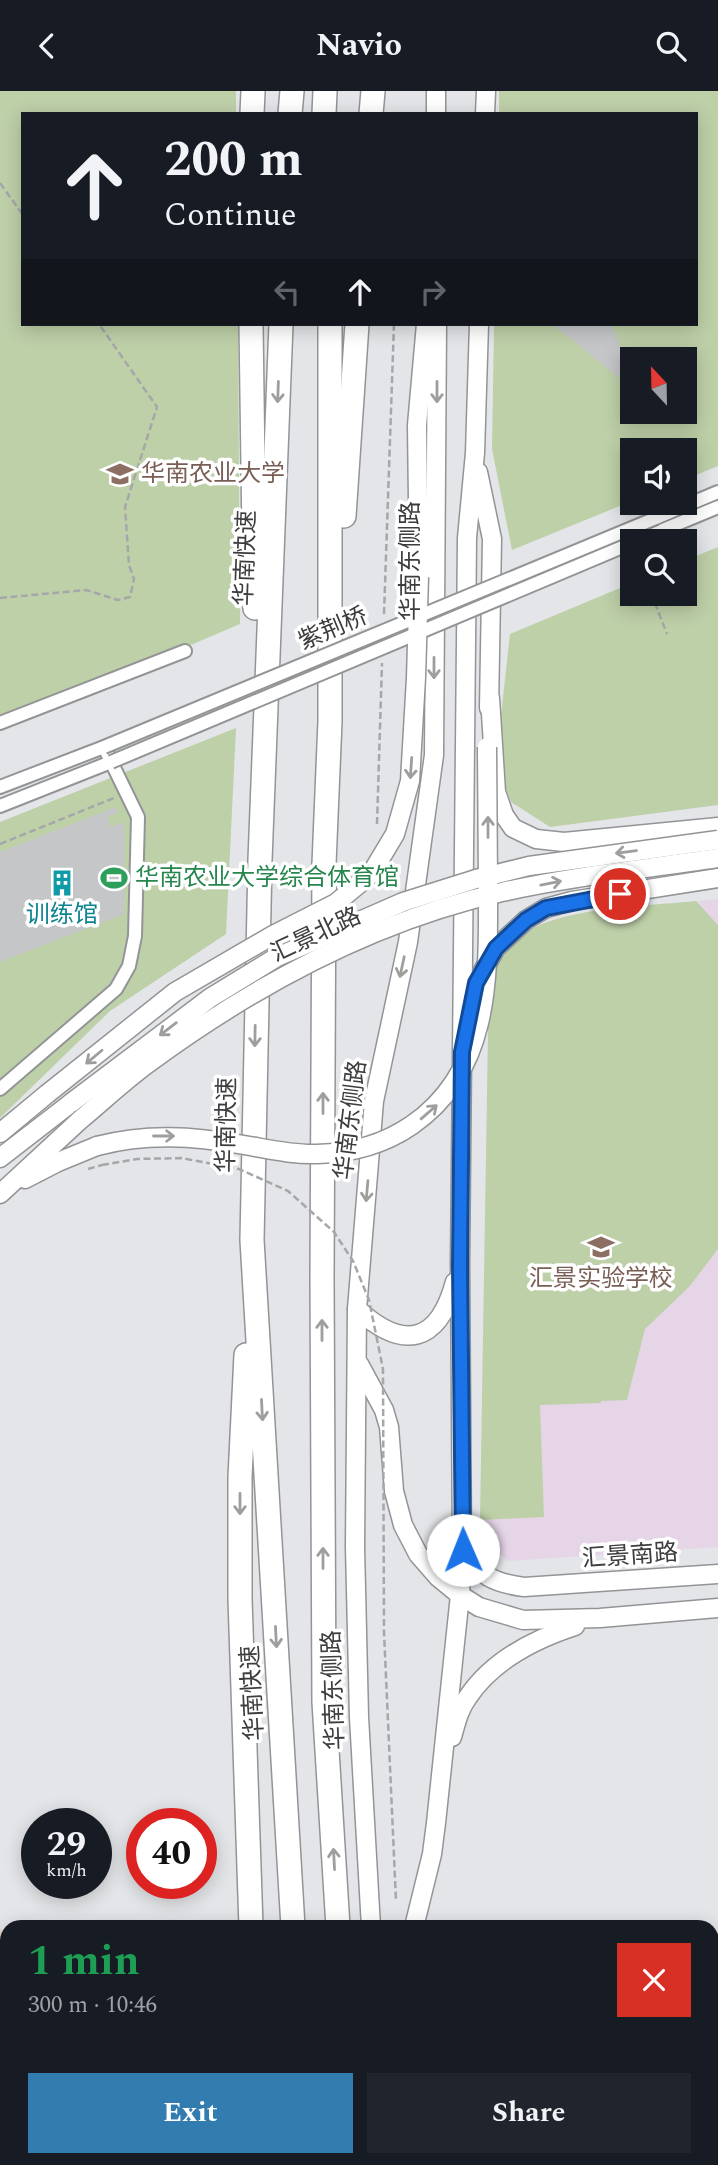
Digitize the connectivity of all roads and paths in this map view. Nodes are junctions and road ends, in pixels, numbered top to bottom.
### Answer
1 (253, 91) edge
2 (292, 91) edge
3 (325, 91) edge
4 (373, 91) edge
5 (436, 91) edge
6 (486, 91) edge
7 (252, 112) edge
8 (290, 112) edge
9 (324, 112) edge
10 (371, 112) edge
11 (436, 112) edge
12 (485, 112) edge
13 (0, 183) edge
14 (21, 212) edge
15 (100, 326) edge
16 (251, 326) edge
17 (281, 326) edge
18 (330, 326) edge
19 (357, 326) edge
20 (394, 326) edge
21 (426, 326) edge
22 (437, 326) edge
23 (479, 326) edge
24 (475, 453) junction
25 (718, 492) edge
26 (718, 507) edge
27 (657, 524) junction
28 (651, 529) edge
29 (620, 548) edge
30 (0, 598) edge
31 (656, 606) edge
32 (384, 615) dead end
33 (667, 634) dead end
34 (185, 651) dead end
35 (382, 657) dead end
36 (490, 698) junction
37 (330, 721) junction
38 (0, 723) edge
39 (104, 747) junction
40 (111, 762) junction
41 (0, 787) edge
42 (119, 796) dead end
43 (0, 806) edge
44 (377, 824) dead end
45 (718, 827) edge
46 (718, 840) edge
47 (0, 844) edge
48 (718, 858) edge
49 (260, 860) junction
50 (718, 878) edge
51 (462, 1052) junction
52 (0, 1089) edge
53 (0, 1133) edge
54 (0, 1158) edge
55 (102, 1165) dead end
56 (0, 1193) edge
57 (252, 1240) junction
58 (460, 1265) junction
59 (357, 1309) junction
60 (357, 1361) junction
61 (463, 1550) junction
62 (718, 1574) edge
63 (460, 1595) junction
64 (718, 1608) edge
65 (600, 1618) junction
66 (441, 1774) junction
67 (396, 1901) dead end
68 (251, 1920) edge
69 (293, 1920) edge
70 (338, 1920) edge
71 (371, 1920) edge
72 (416, 1920) edge

1 - 7 highway
2 - 8 highway
3 - 9 highway
4 - 10 highway
5 - 11 street
6 - 12 street
13 - 14 path
15 - 30 path
16 - 49 highway
17 -> 49 highway, 华南快速
18 - 37 highway
19 - 37 highway
20 - 32 path
21 -> 53 street, bridge
22 -> 59 street, 华南东侧路
23 - 24 street
24 - 36 street
24 - 51 street
25 - 27 street
26 - 27 street
27 - 28 street, 紫荆桥
27 - 39 street, 紫荆桥, bridge
29 - 40 street, 紫荆桥, bridge
31 - 33 path
34 - 38 street
35 - 44 path
36 - 45 street
56 -> 36 street, bridge
70 -> 37 highway
39 - 40 street
39 - 41 street, 紫荆桥
40 - 43 street, 紫荆桥
40 - 52 street
42 - 47 path
46 -> 54 street, 汇景北路, bridge
56 -> 48 street, 汇景北路, bridge
49 -> 57 highway, 华南快速
50 - 51 street
51 - 58 street
55 - 67 path, bridge
57 -> 68 highway
57 -> 69 highway, 华南快速
58 - 59 street
58 - 61 street
59 - 60 street, 华南东侧路
60 - 63 street
60 - 71 street, 华南东侧路
61 - 62 street, 汇景南路
61 - 63 street
63 - 65 street
63 - 66 street
64 - 65 street
65 - 66 street
66 - 72 street

